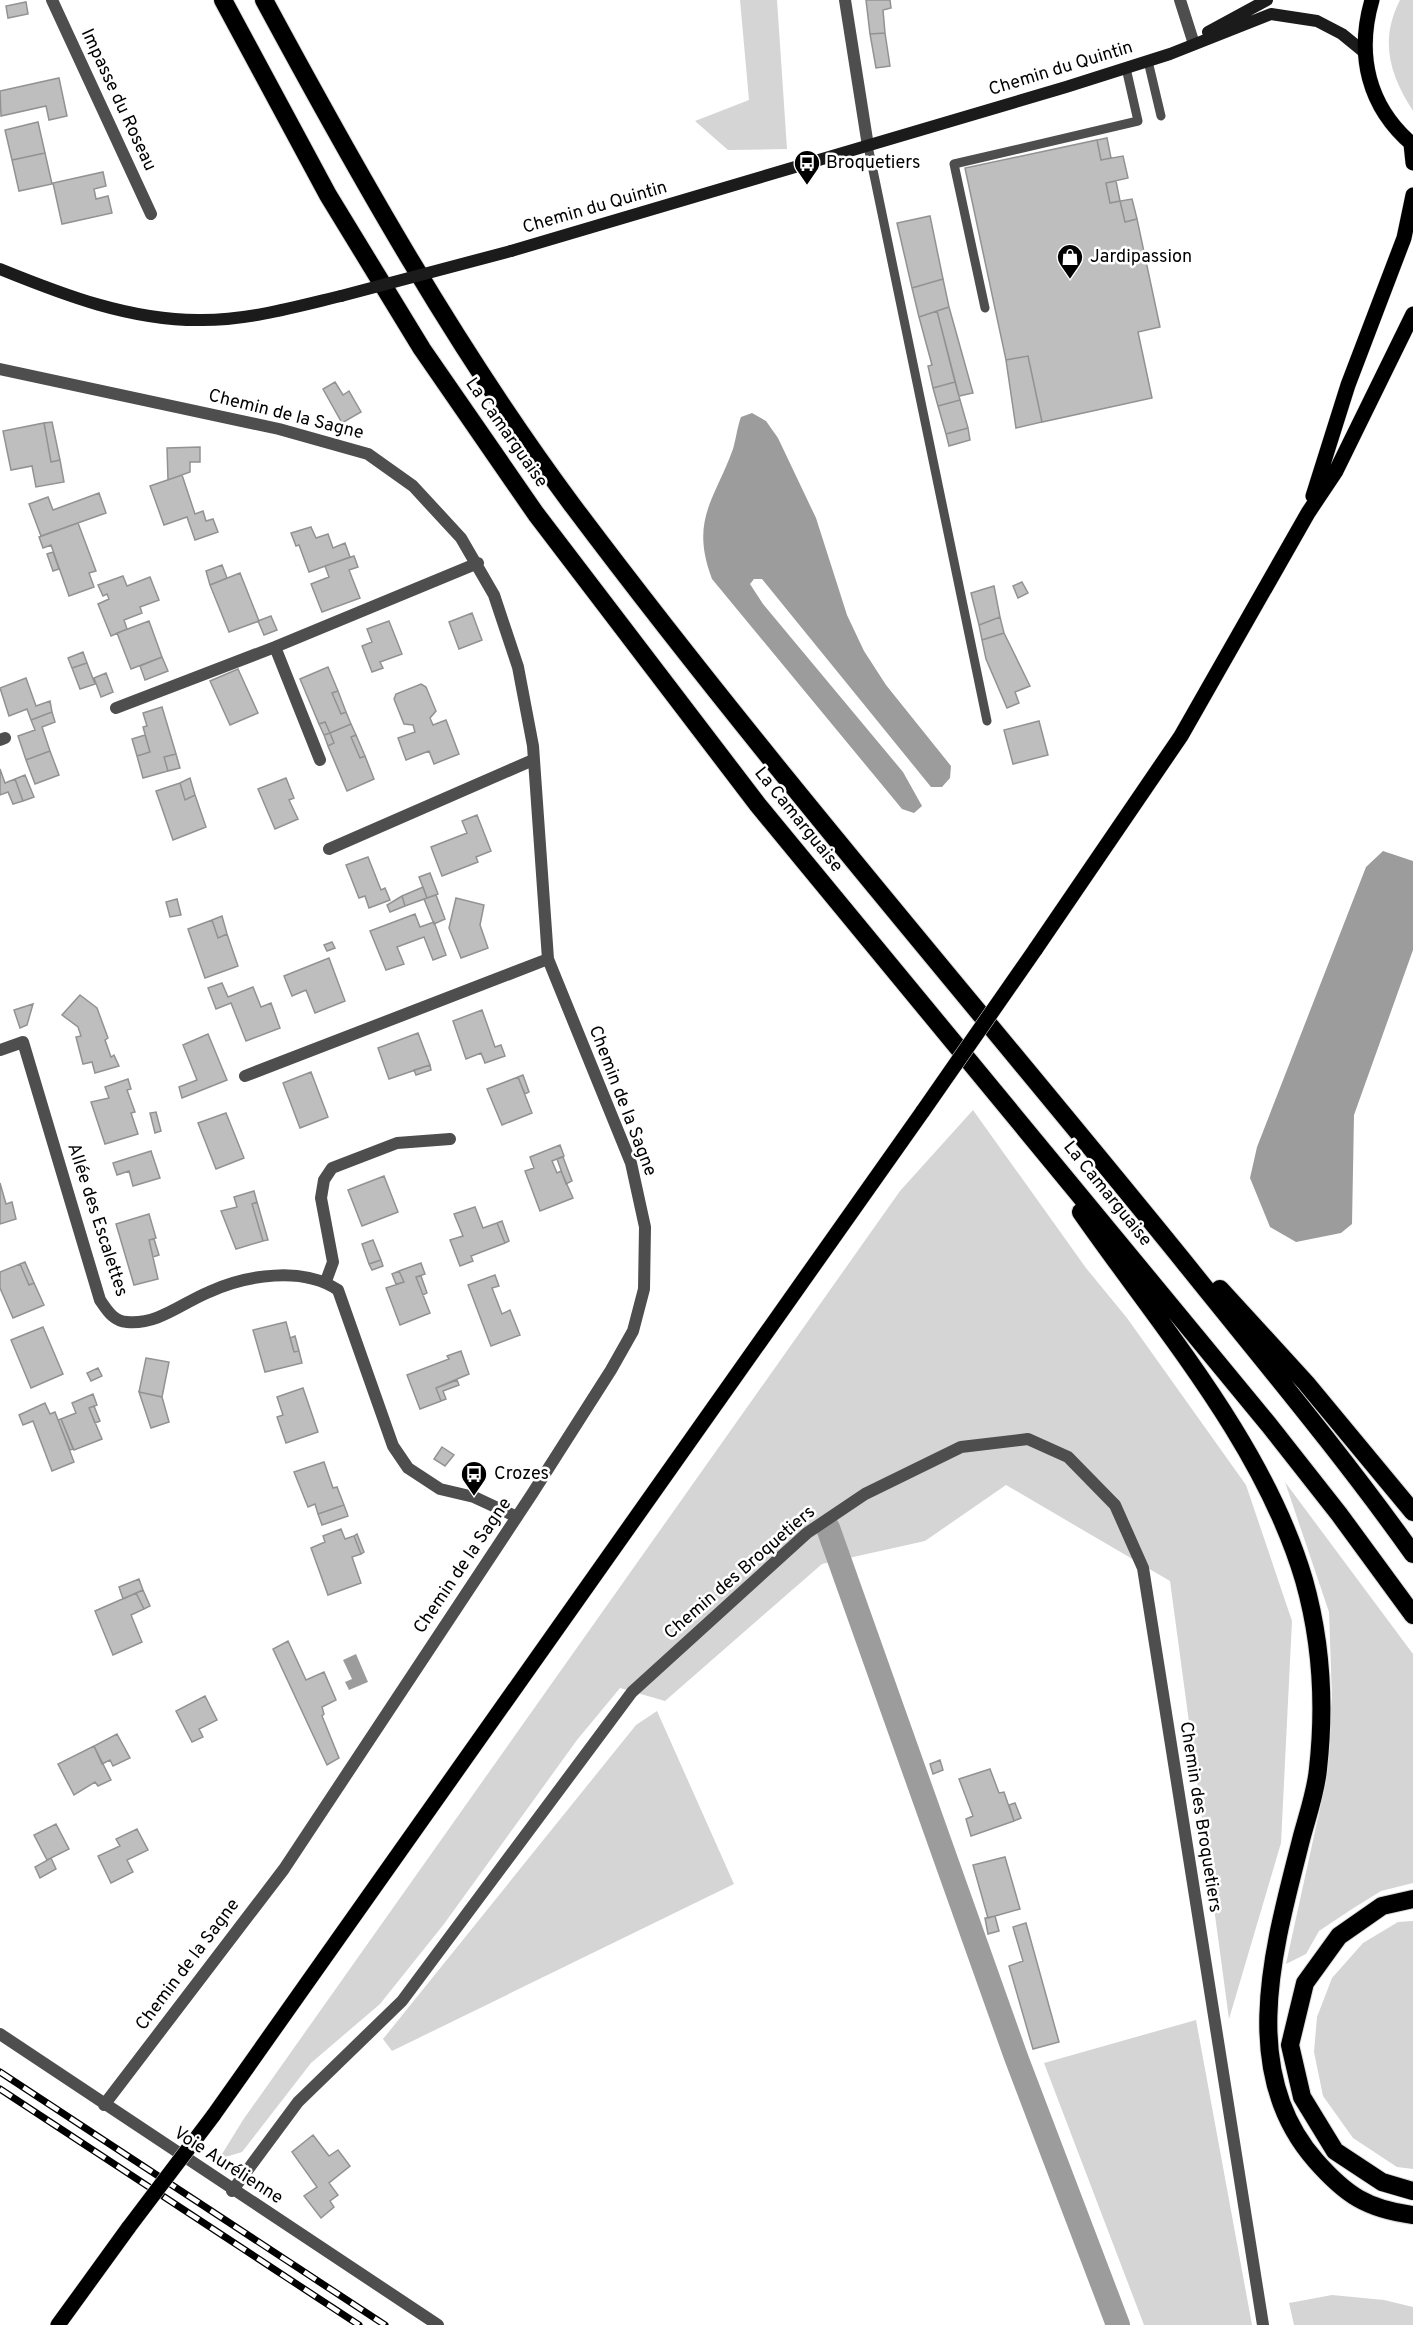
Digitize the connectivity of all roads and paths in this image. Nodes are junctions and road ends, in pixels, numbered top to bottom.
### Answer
1 (52, 0) edge
2 (223, 0) edge
3 (264, 0) edge
4 (845, 0) edge
5 (1180, 0) edge
6 (1267, 0) edge
7 (1372, 0) edge
8 (1194, 44) junction
9 (1364, 52) junction
10 (1148, 61) junction
11 (1126, 68) junction
12 (1161, 116) dead end
13 (1412, 144) edge
14 (868, 146) junction
15 (1413, 163) edge
16 (1413, 195) edge
17 (151, 214) dead end
18 (0, 269) edge
19 (985, 308) dead end
20 (1413, 314) edge
21 (0, 369) edge
22 (1308, 513) junction
23 (478, 563) junction
24 (274, 647) junction
25 (116, 708) dead end
26 (987, 721) dead end
27 (320, 760) dead end
28 (533, 760) junction
29 (329, 849) dead end
30 (548, 959) junction
31 (0, 1050) edge
32 (245, 1076) dead end
33 (1005, 1103) junction
34 (450, 1139) dead end
35 (1091, 1147) junction
36 (326, 1281) junction
37 (1413, 1512) edge
38 (517, 1517) junction
39 (1413, 1554) edge
40 (1413, 1615) edge
41 (1413, 1899) edge
42 (0, 2034) edge
43 (104, 2105) junction
44 (232, 2191) junction
45 (1413, 2191) edge
46 (1413, 2215) edge
47 (58, 2325) edge
48 (438, 2325) edge
49 (1263, 2325) edge

1 - 17 street, Impasse du Roseau
2 - 33 highway, La Camarguaise
3 - 35 highway, La Camarguaise
4 - 14 street
5 - 8 street
6 - 8 street, Chemin du Quintin
7 - 9 main road
8 - 9 street, Chemin du Quintin
8 - 10 street, Chemin du Quintin
9 - 13 main road
10 - 11 street, Chemin du Quintin
10 - 12 lane
11 - 14 street, Chemin du Quintin
11 - 19 lane
13 - 15 main road
14 - 18 street, Chemin du Quintin, bridge
14 - 26 lane
16 - 22 main road
20 - 22 main road
21 - 23 street, Chemin de la Sagne
22 - 47 main road, bridge
23 - 24 street
23 - 28 street, Chemin de la Sagne
24 - 25 street
24 - 27 street
28 - 29 street
28 - 30 street, Chemin de la Sagne
30 - 32 street
30 - 38 street, Chemin de la Sagne
31 - 36 street, Allée des Escalettes
33 - 40 highway, La Camarguaise
33 - 46 highway
34 - 36 street
35 - 37 highway
35 - 39 highway, La Camarguaise
36 - 38 street
38 - 43 street, Chemin de la Sagne
41 - 45 highway
42 - 43 street, Voie Aurélienne
43 - 44 street, Voie Aurélienne
44 - 48 street, Voie Aurélienne
44 - 49 street, Chemin des Broquetiers

